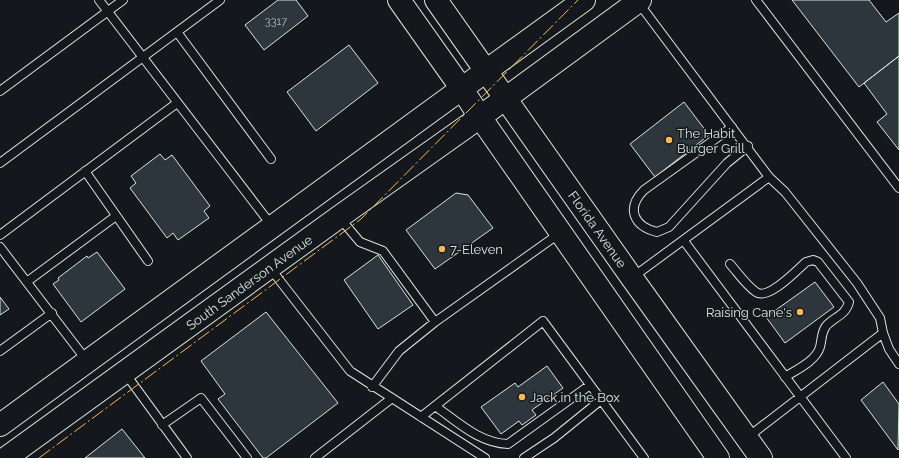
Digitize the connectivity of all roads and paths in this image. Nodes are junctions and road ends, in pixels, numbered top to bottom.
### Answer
1 (99, 0) edge
2 (123, 0) edge
3 (220, 0) edge
4 (399, 0) edge
5 (436, 0) edge
6 (584, 0) edge
7 (756, 0) edge
8 (639, 1) edge
9 (108, 12) junction
10 (177, 32) junction
11 (143, 58) junction
12 (474, 80) junction
13 (0, 91) edge
14 (177, 102) junction
15 (493, 108) junction
16 (732, 127) junction
17 (748, 146) junction
18 (271, 159) dead end
19 (0, 162) edge
20 (85, 171) junction
21 (769, 177) junction
22 (899, 188) edge
23 (116, 216) junction
24 (338, 217) junction
25 (272, 227) junction
26 (561, 233) junction
27 (0, 235) edge
28 (684, 241) junction
29 (0, 247) edge
30 (242, 250) junction
31 (148, 261) dead end
32 (730, 264) dead end
33 (269, 267) junction
34 (632, 278) junction
35 (28, 281) junction
36 (52, 313) junction
37 (435, 322) junction
38 (883, 333) junction
39 (0, 351) edge
40 (88, 362) junction
41 (899, 364) edge
42 (124, 372) junction
43 (785, 377) junction
44 (590, 385) junction
45 (372, 387) junction
46 (799, 397) junction
47 (392, 398) junction
48 (601, 400) junction
49 (435, 406) junction
50 (421, 417) junction
51 (0, 425) edge
52 (162, 426) junction
53 (746, 438) junction
54 (0, 446) edge
55 (6, 458) edge
56 (187, 458) edge
57 (247, 458) edge
58 (315, 458) edge
59 (484, 458) edge
60 (524, 458) edge
61 (644, 458) edge
62 (718, 458) edge
63 (761, 458) edge
64 (846, 458) edge

1 - 9 lane
2 - 9 lane
3 - 10 lane
4 - 12 main road, Florida Avenue
5 - 12 main road, Florida Avenue
6 - 12 main road
7 - 22 lane
8 - 15 main road, South Sanderson Avenue
8 - 16 lane
9 - 11 lane
9 - 13 lane
10 - 11 lane
10 - 18 lane
11 - 14 lane
11 - 19 lane
12 - 15 main road, Florida Avenue
12 - 15 main road, Florida Avenue
12 - 25 main road
14 - 20 lane
14 - 25 lane
15 - 24 main road, South Sanderson Avenue
15 - 26 main road, Florida Avenue
15 - 34 main road, Florida Avenue
16 - 17 lane
16 - 17 lane
17 - 21 lane
20 - 23 lane
20 - 27 lane
21 - 28 lane
21 - 38 lane
23 - 31 lane
23 - 35 lane
24 - 33 main road, South Sanderson Avenue
24 - 37 lane
25 - 30 main road
26 - 37 lane
26 - 62 main road, Florida Avenue
28 - 34 lane
28 - 43 lane
29 - 35 lane
30 - 40 main road
30 - 42 main road
32 - 43 lane
33 - 42 main road, South Sanderson Avenue
33 - 45 lane
34 - 53 main road, Florida Avenue
35 - 36 lane
36 - 39 lane
36 - 40 lane
37 - 45 lane
38 - 41 lane
38 - 46 lane
40 - 51 main road
40 - 54 main road
42 - 52 lane
42 - 55 main road, South Sanderson Avenue
43 - 46 lane
44 - 48 lane
44 - 49 lane
44 - 49 lane
45 - 47 lane
46 - 53 lane
46 - 64 lane
47 - 50 lane
47 - 58 lane
48 - 60 lane
48 - 61 lane
49 - 50 lane
50 - 59 lane
52 - 56 lane
52 - 57 lane
53 - 63 main road, Florida Avenue

